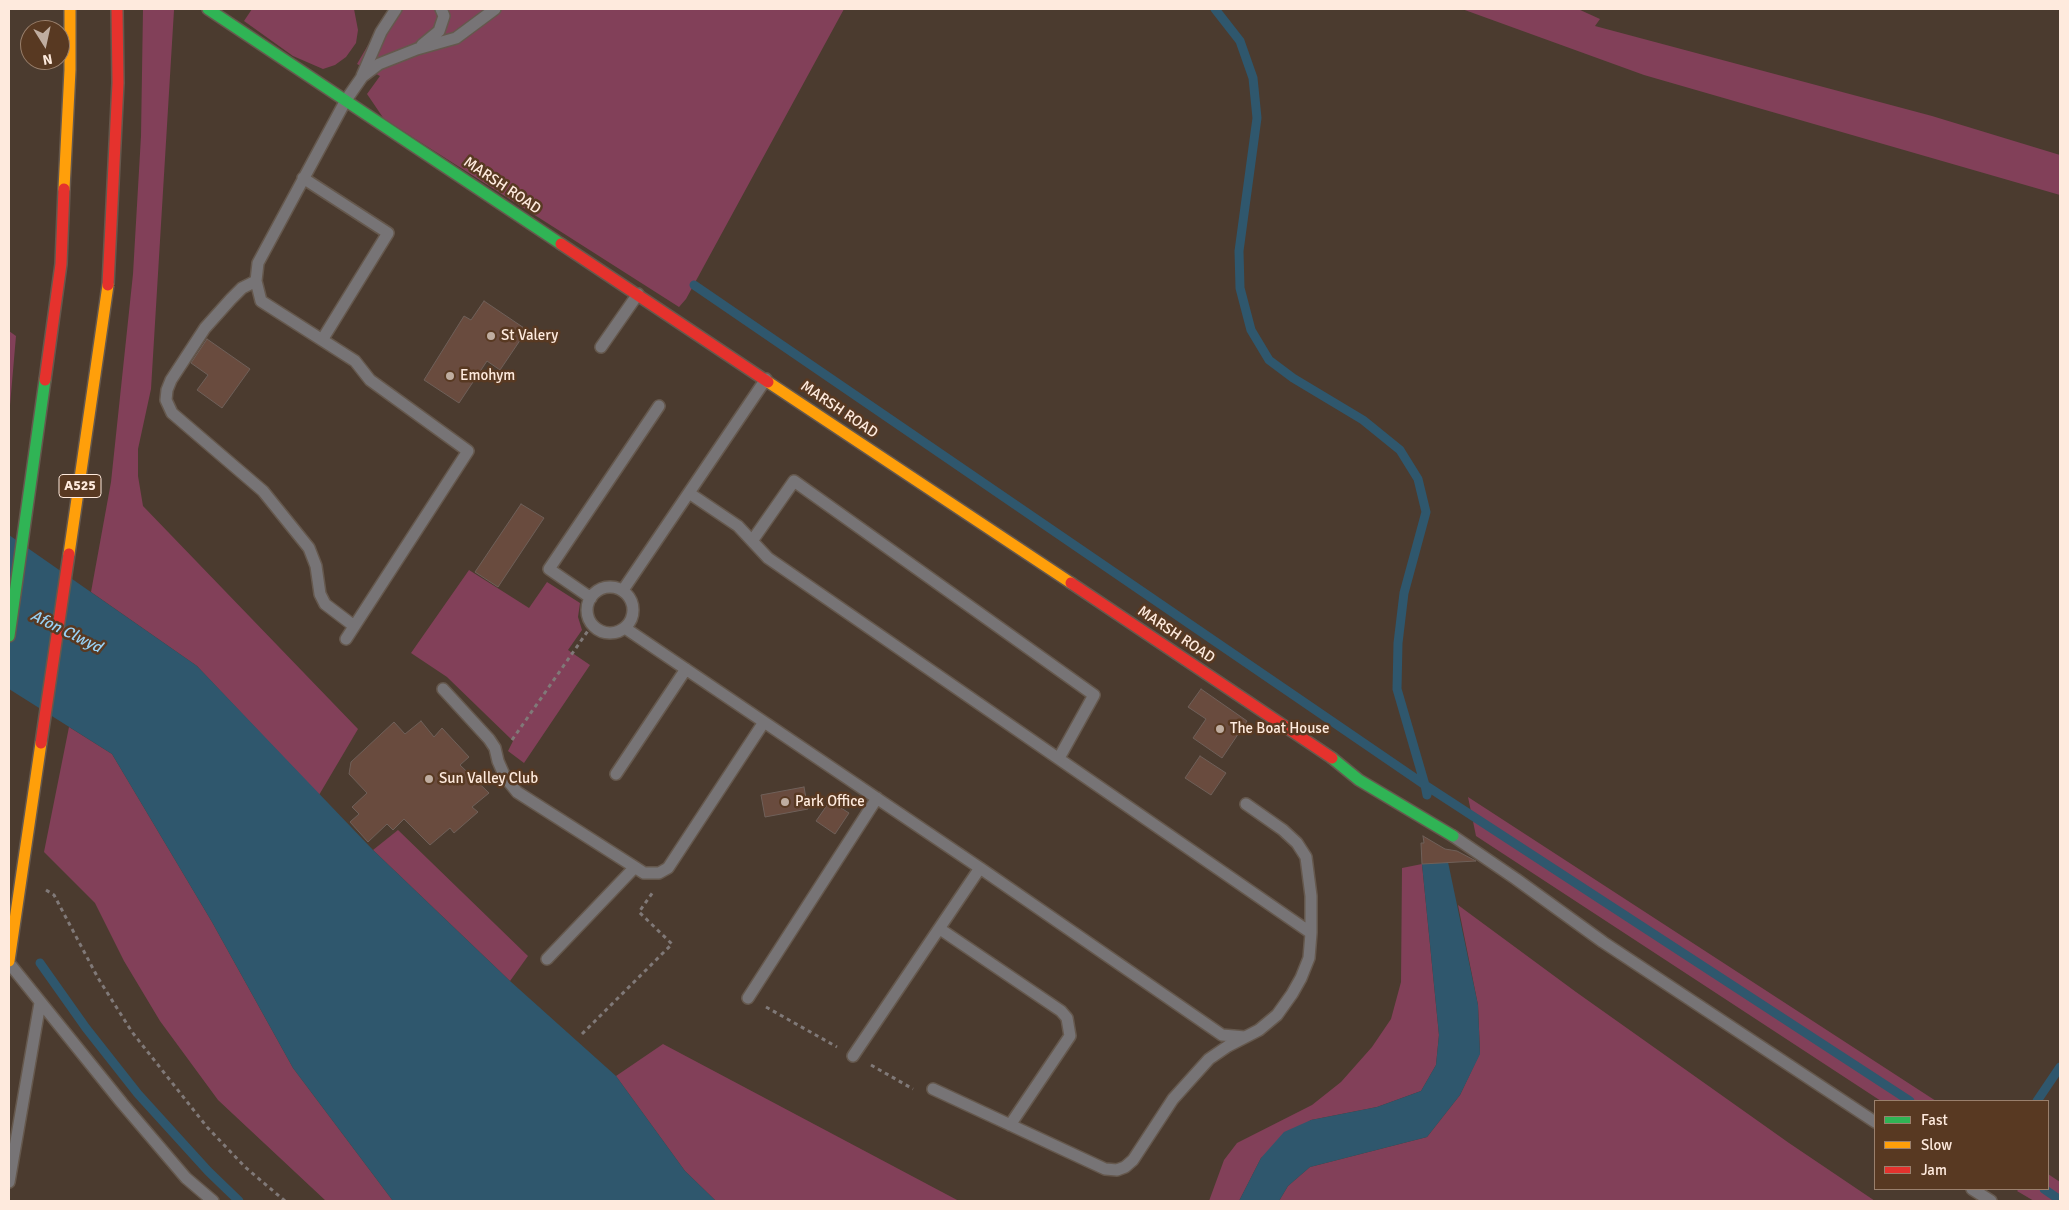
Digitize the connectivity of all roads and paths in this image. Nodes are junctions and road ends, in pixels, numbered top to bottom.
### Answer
1 (70, 9) edge
2 (117, 9) edge
3 (208, 9) edge
4 (396, 9) edge
5 (441, 9) edge
6 (495, 9) edge
7 (417, 49) junction
8 (362, 77) junction
9 (346, 100) junction
10 (303, 178) junction
11 (256, 281) junction
12 (638, 294) junction
13 (322, 340) junction
14 (601, 347) dead end
15 (766, 379) junction
16 (659, 406) dead end
17 (689, 493) junction
18 (752, 541) junction
19 (623, 590) junction
20 (591, 598) junction
21 (592, 625) junction
22 (354, 626) junction
23 (625, 628) junction
24 (9, 636) edge
25 (346, 639) dead end
26 (686, 669) junction
27 (443, 689) dead end
28 (764, 722) junction
29 (1059, 758) junction
30 (498, 761) junction
31 (616, 774) dead end
32 (877, 798) junction
33 (1246, 804) dead end
34 (1453, 836) joint
35 (635, 867) junction
36 (668, 868) junction
37 (980, 868) junction
38 (39, 885) dead end
39 (940, 929) junction
40 (1311, 933) junction
41 (547, 959) dead end
42 (9, 962) edge
43 (748, 998) dead end
44 (40, 1003) junction
45 (582, 1034) dead end
46 (1245, 1037) junction
47 (853, 1056) dead end
48 (933, 1089) dead end
49 (1874, 1121) edge
50 (1010, 1125) junction
51 (9, 1182) edge
52 (1974, 1190) edge
53 (213, 1201) edge
54 (285, 1201) edge
55 (1991, 1201) edge

1 - 24 main road
2 - 42 main road, A525, bridge
3 - 9 main road, MARSH ROAD
4 - 8 lane
5 - 7 lane
6 - 7 lane
7 - 8 lane
8 - 9 lane
9 - 10 lane
9 - 12 main road, MARSH ROAD
10 - 11 lane
10 - 13 lane
11 - 13 lane
11 - 22 lane
12 - 14 lane
12 - 15 main road, MARSH ROAD
13 - 22 lane
15 - 17 lane
15 - 34 main road, MARSH ROAD
16 - 20 lane
17 - 18 lane
17 - 19 lane
18 - 29 lane
18 - 29 lane
19 - 20 lane
19 - 23 lane
20 - 21 lane
21 - 23 lane
21 - 30 path
22 - 25 lane
23 - 26 lane
26 - 28 lane
26 - 31 lane
27 - 30 lane
28 - 32 lane
28 - 36 lane
29 - 40 lane
30 - 35 lane
32 - 37 lane
32 - 43 lane
33 - 40 lane
34 - 49 lane
35 - 36 lane
35 - 41 lane
36 - 45 path
37 - 39 lane
37 - 46 lane
38 - 54 path
39 - 47 lane
39 - 50 lane
40 - 46 lane
42 - 44 lane
44 - 51 lane
44 - 53 lane
46 - 50 lane
48 - 50 lane
52 - 55 lane

